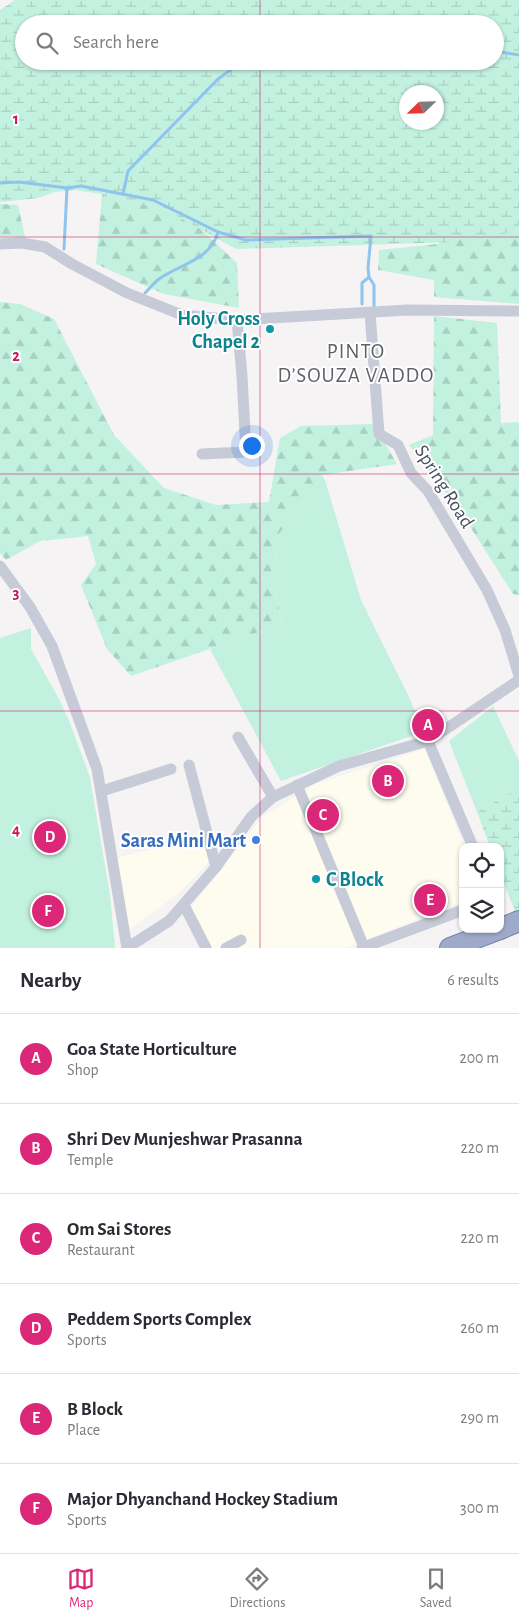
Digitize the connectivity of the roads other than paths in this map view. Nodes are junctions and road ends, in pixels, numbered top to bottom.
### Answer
1 (0, 244) edge
2 (368, 312) junction
3 (519, 312) edge
4 (237, 320) junction
5 (202, 454) dead end
6 (0, 566) edge
7 (519, 678) edge
8 (238, 736) dead end
9 (428, 741) junction
10 (189, 765) dead end
11 (171, 769) dead end
12 (297, 785) junction
13 (102, 791) junction
14 (273, 797) junction
15 (471, 843) edge
16 (216, 867) junction
17 (184, 905) junction
18 (459, 912) edge
19 (487, 933) edge
20 (241, 940) dead end
21 (206, 948) edge
22 (226, 948) edge
23 (363, 948) edge
24 (450, 948) edge

1 - 4 street
2 - 3 street
2 - 4 street
2 - 7 street, Spring Road
4 - 5 street
6 - 13 street
7 - 9 street
8 - 14 street
9 - 12 street
9 - 15 street
10 - 16 street
11 - 13 street
12 - 14 street
12 - 23 street
13 - 17 street
14 - 16 street
16 - 17 street
17 - 21 street
18 - 23 street
19 - 24 highway
20 - 22 street

